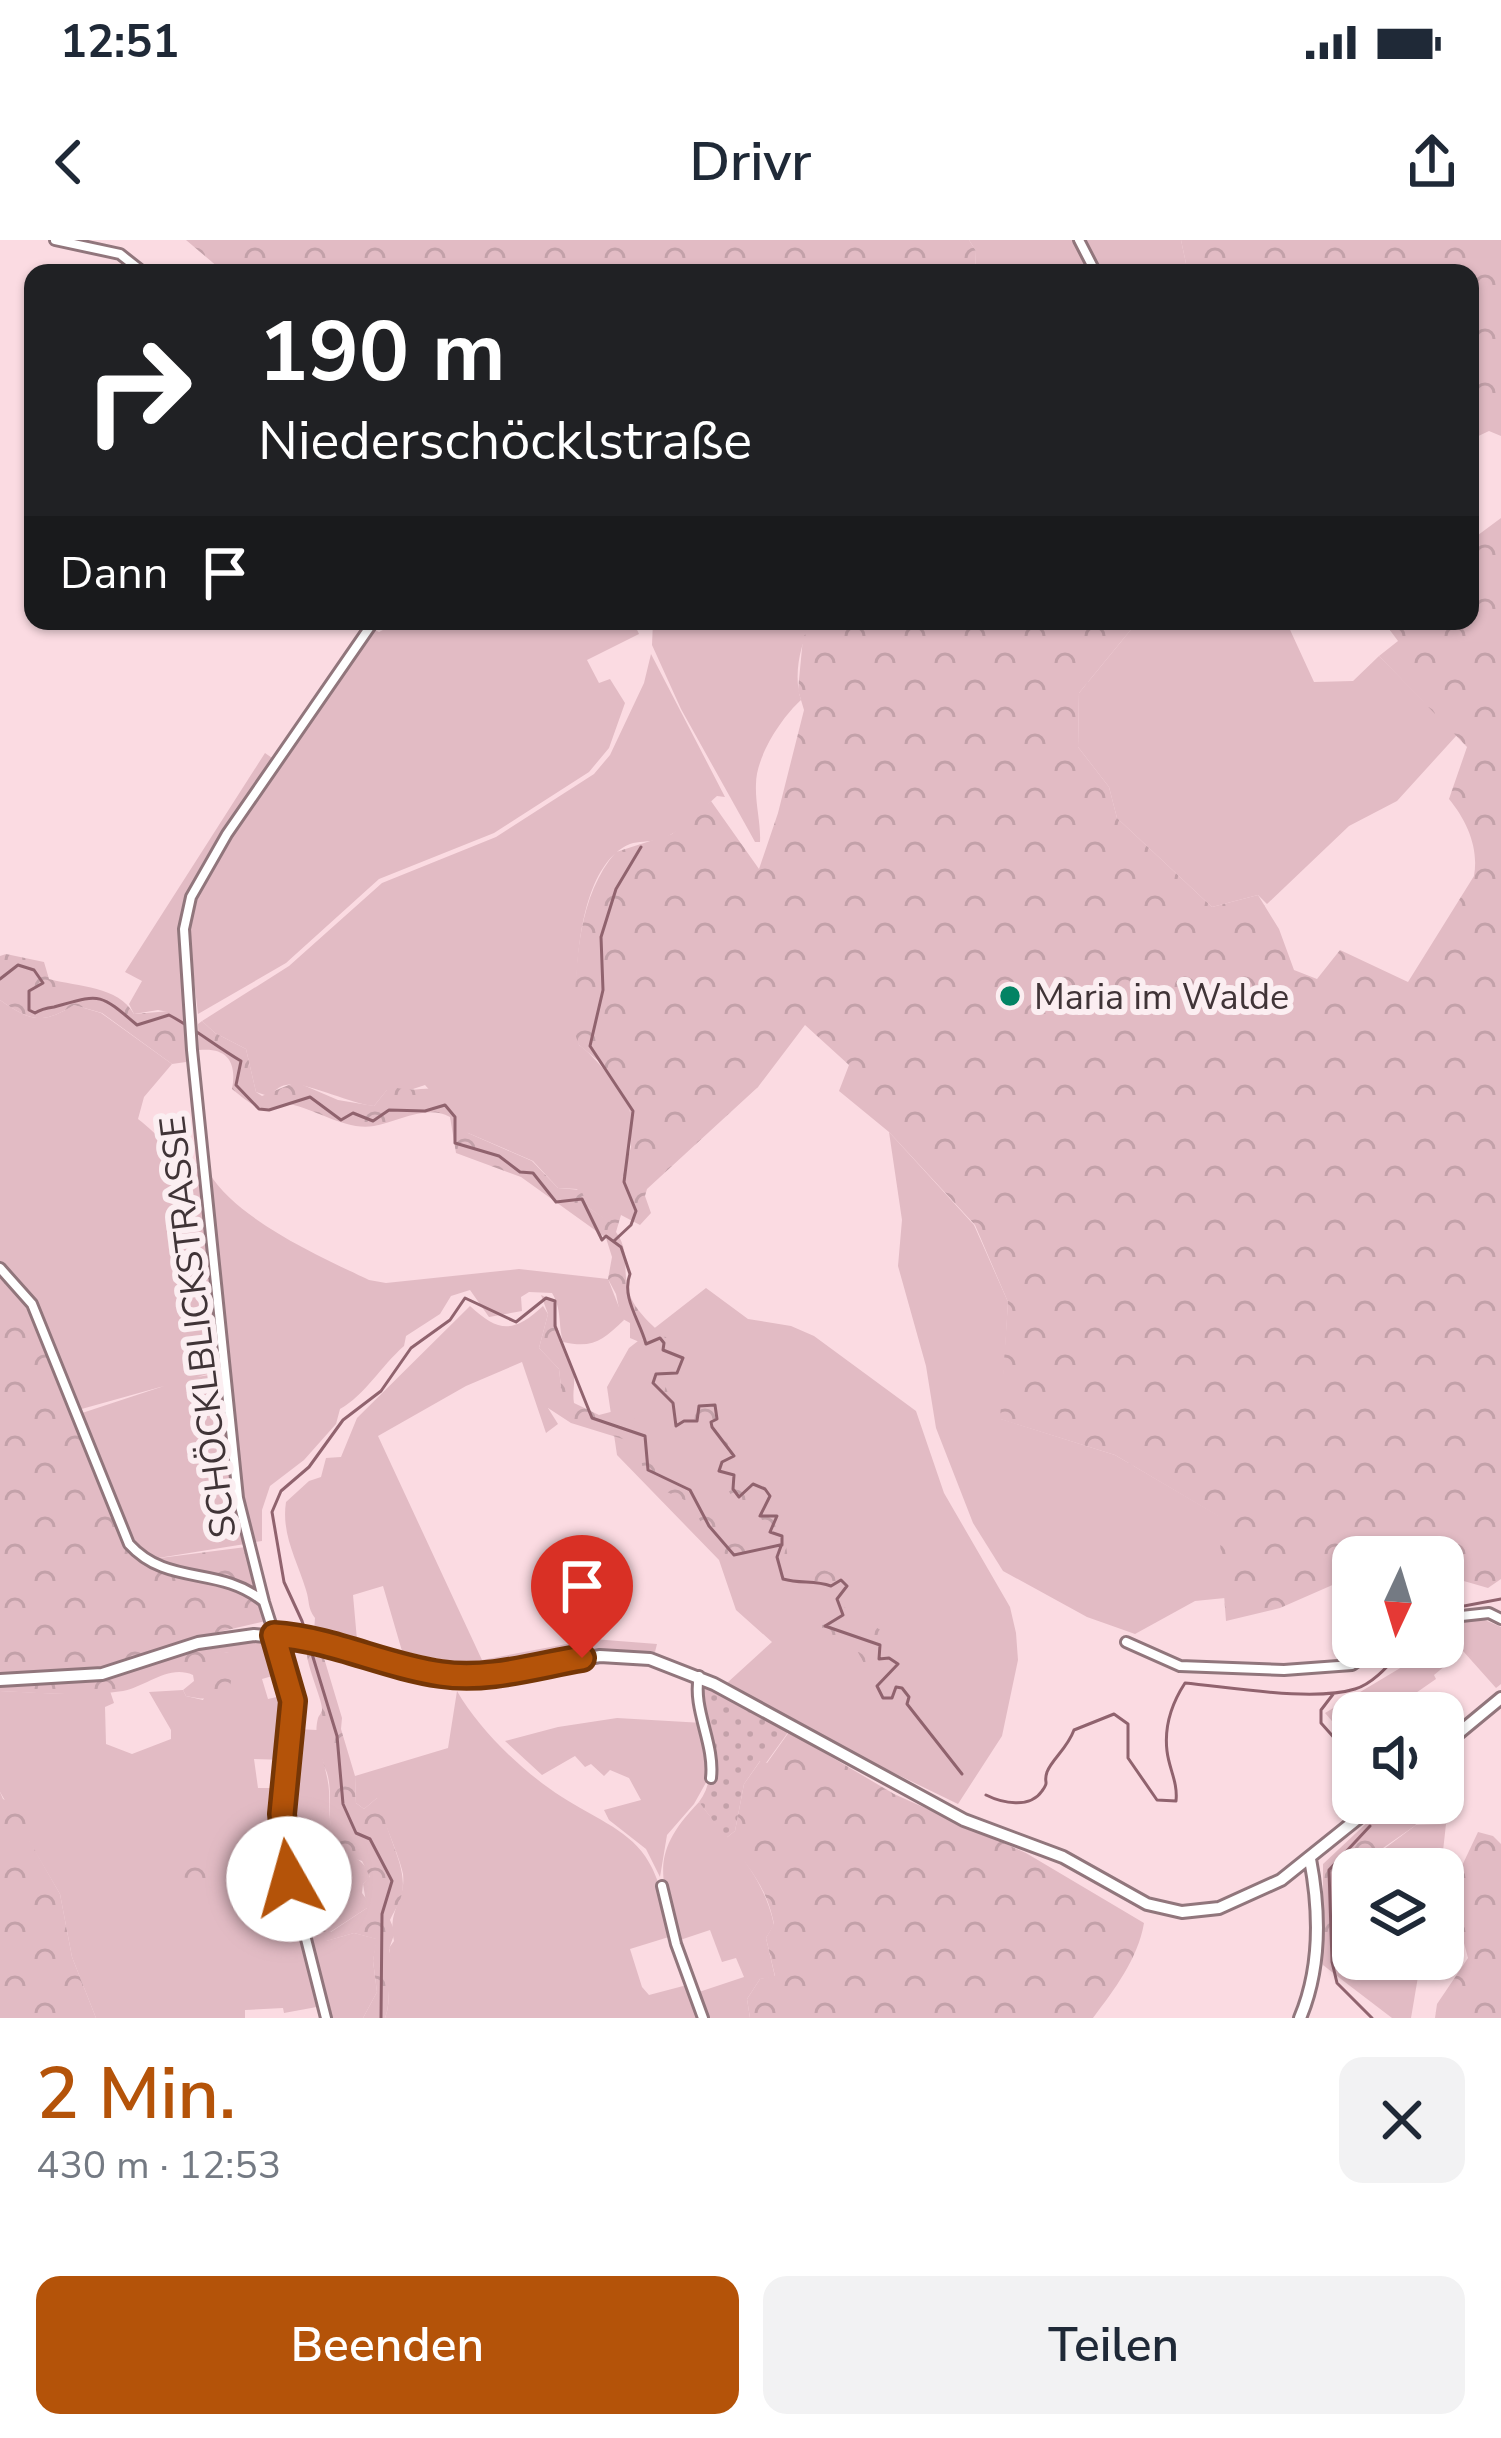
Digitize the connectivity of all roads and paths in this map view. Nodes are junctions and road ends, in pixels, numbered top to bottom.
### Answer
1 (55, 240) edge
2 (133, 264) edge
3 (368, 630) edge
4 (0, 1268) edge
5 (264, 1602) junction
6 (1464, 1616) edge
7 (1501, 1619) edge
8 (274, 1635) junction
9 (1126, 1642) dead end
10 (1337, 1668) edge
11 (699, 1676) junction
12 (0, 1680) edge
13 (1501, 1698) edge
14 (1464, 1729) edge
15 (711, 1778) dead end
16 (1352, 1824) edge
17 (1310, 1859) junction
18 (1294, 1871) junction
19 (662, 1886) dead end
20 (1313, 1901) junction
21 (326, 2018) edge
22 (704, 2018) edge
23 (1300, 2018) edge

1 - 2 street
3 - 5 street, SCHÖCKLBLICKSTRASSE
4 - 5 street
5 - 8 street, SCHÖCKLBLICKSTRASSE
6 - 7 street
8 - 11 main road
8 - 12 main road
8 - 21 street, SCHÖCKLBLICKSTRASSE
9 - 10 street
11 - 15 street
11 - 18 main road
13 - 14 main road
16 - 17 main road
17 - 18 main road
17 - 20 main road
18 - 20 main road
19 - 22 street
20 - 23 main road

